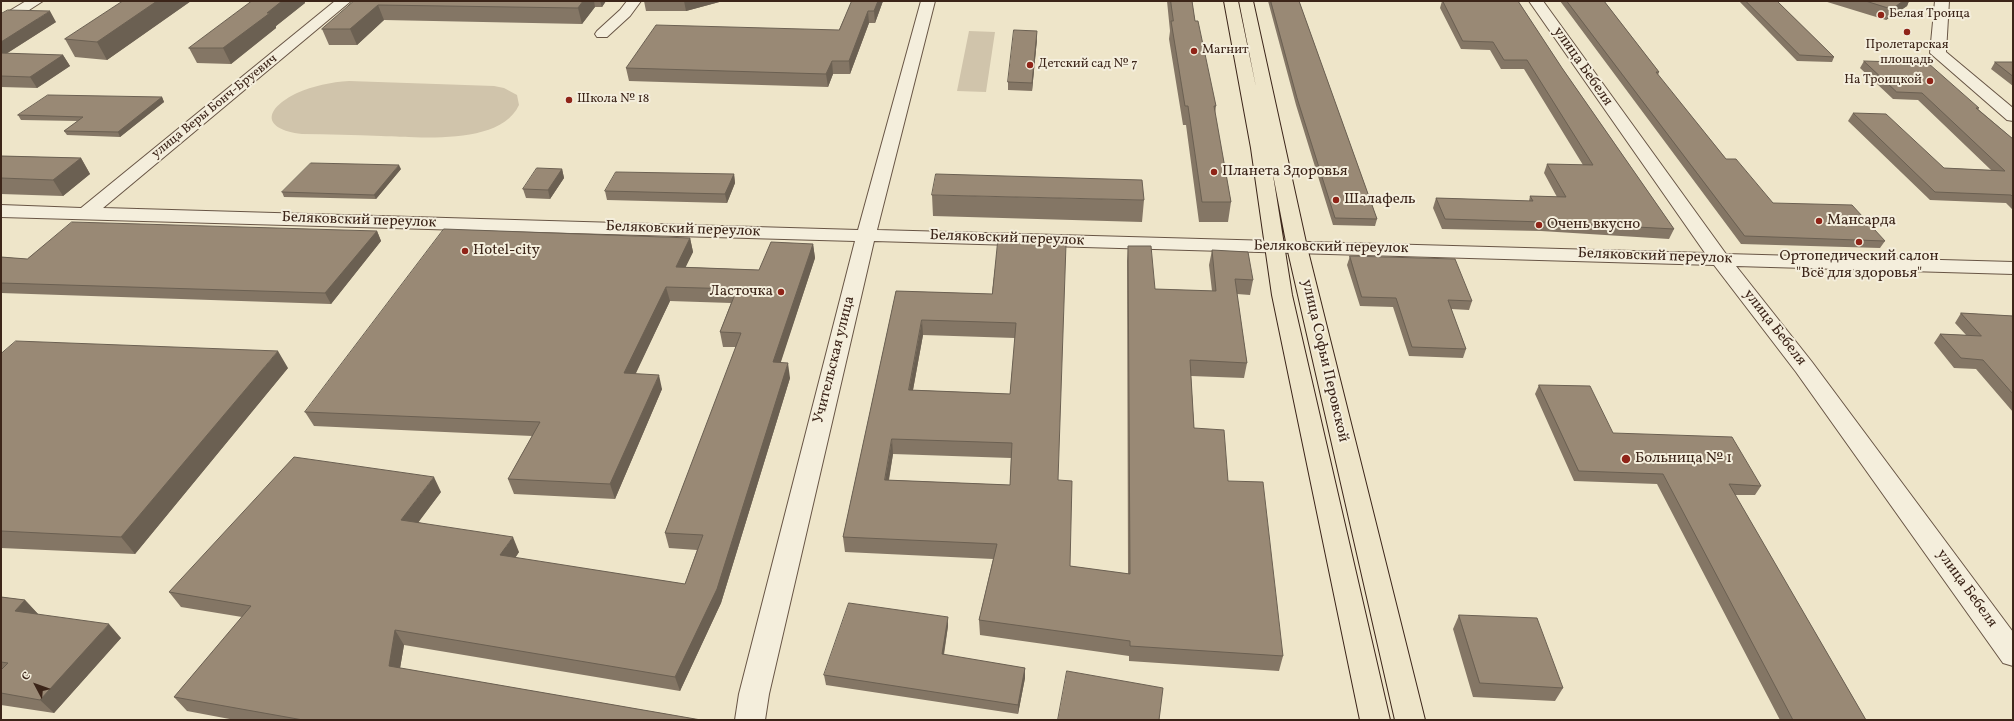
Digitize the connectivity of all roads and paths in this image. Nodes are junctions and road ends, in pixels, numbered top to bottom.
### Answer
1 (36, 1) edge
2 (344, 1) edge
3 (634, 1) edge
4 (928, 1) edge
5 (1231, 1) edge
6 (1246, 1) edge
7 (1536, 1) edge
8 (1942, 1) edge
9 (1, 22) edge
10 (602, 34) dead end
11 (2013, 116) edge
12 (1, 211) edge
13 (86, 213) junction
14 (865, 235) junction
15 (1274, 246) junction
16 (1297, 247) junction
17 (1719, 258) junction
18 (2013, 268) edge
19 (2013, 654) edge
20 (750, 720) edge
21 (1375, 720) edge
22 (1410, 720) edge

1 - 9 street
2 - 13 street, улица Веры Бонч-Бруевич
3 - 10 street
4 - 14 street, Учительская улица
5 - 15 main road, улица Софьи Перовской
6 - 16 main road, улица Софьи Перовской
7 - 17 street, улица Бебеля
8 - 11 street
12 - 13 street, Беляковский переулок
13 - 14 street, Беляковский переулок
14 - 15 street, Беляковский переулок
14 - 20 street, Учительская улица
15 - 16 street, Беляковский переулок
15 - 21 main road, улица Софьи Перовской
16 - 17 street, Беляковский переулок
16 - 22 main road, улица Софьи Перовской
17 - 18 street, Беляковский переулок
17 - 19 street, улица Бебеля

